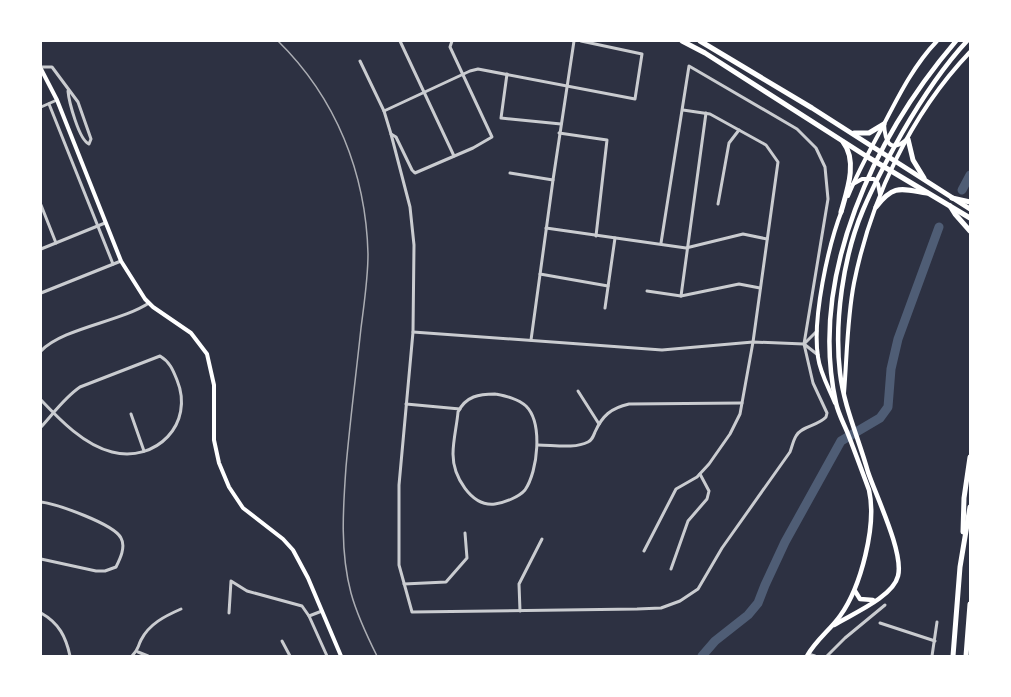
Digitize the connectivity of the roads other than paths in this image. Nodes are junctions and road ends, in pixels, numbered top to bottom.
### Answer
1 (400, 41) edge
2 (452, 41) edge
3 (570, 41) edge
4 (574, 41) edge
5 (581, 41) edge
6 (682, 41) edge
7 (700, 41) edge
8 (937, 41) edge
9 (956, 41) edge
10 (967, 41) edge
11 (572, 48) junction
12 (970, 52) edge
13 (360, 61) dead end
14 (41, 68) edge
15 (462, 74) junction
16 (506, 74) junction
17 (566, 86) junction
18 (68, 91) junction
19 (424, 92) junction
20 (57, 100) junction
21 (49, 104) junction
22 (41, 107) edge
23 (683, 110) junction
24 (384, 111) junction
25 (706, 113) junction
26 (561, 124) junction
27 (884, 124) junction
28 (739, 130) junction
29 (560, 133) junction
30 (853, 133) junction
31 (391, 134) junction
32 (908, 139) junction
33 (842, 140) junction
34 (872, 145) junction
35 (454, 156) junction
36 (866, 156) junction
37 (896, 161) junction
38 (891, 170) junction
39 (510, 172) dead end
40 (553, 180) junction
41 (927, 182) junction
42 (852, 184) junction
43 (932, 195) junction
44 (880, 196) junction
45 (956, 201) junction
46 (970, 202) edge
47 (718, 204) dead end
48 (41, 205) edge
49 (876, 207) junction
50 (952, 208) junction
51 (970, 209) edge
52 (841, 212) junction
53 (970, 218) edge
54 (105, 223) junction
55 (98, 226) junction
56 (546, 228) junction
57 (970, 231) edge
58 (596, 236) junction
59 (615, 238) junction
60 (767, 239) junction
61 (56, 243) junction
62 (661, 243) junction
63 (686, 248) junction
64 (41, 249) edge
65 (120, 261) junction
66 (113, 264) junction
67 (540, 274) junction
68 (608, 286) junction
69 (760, 288) junction
70 (647, 291) dead end
71 (41, 293) edge
72 (681, 296) junction
73 (149, 303) junction
74 (605, 308) dead end
75 (817, 330) junction
76 (413, 332) junction
77 (531, 340) junction
78 (753, 342) junction
79 (804, 344) junction
80 (41, 351) edge
81 (818, 355) junction
82 (578, 391) dead end
83 (844, 398) junction
84 (41, 400) edge
85 (742, 403) junction
86 (406, 404) junction
87 (836, 404) junction
88 (460, 409) junction
89 (54, 413) junction
90 (131, 414) dead end
91 (600, 424) junction
92 (41, 427) edge
93 (538, 445) junction
94 (144, 451) junction
95 (970, 457) edge
96 (700, 474) junction
97 (41, 502) edge
98 (970, 507) edge
99 (465, 533) dead end
100 (542, 539) dead end
101 (963, 547) junction
102 (644, 551) dead end
103 (41, 558) edge
104 (671, 569) dead end
105 (404, 584) junction
106 (855, 591) junction
107 (876, 600) junction
108 (970, 604) edge
109 (885, 605) dead end
110 (181, 609) dead end
111 (322, 611) junction
112 (520, 611) junction
113 (41, 613) edge
114 (229, 613) dead end
115 (309, 616) junction
116 (937, 622) dead end
117 (880, 623) dead end
118 (831, 627) junction
119 (282, 641) dead end
120 (934, 641) junction
121 (138, 652) junction
122 (808, 655) edge
123 (70, 656) edge
124 (132, 656) edge
125 (148, 656) edge
126 (290, 656) edge
127 (327, 656) edge
128 (341, 656) edge
129 (815, 656) edge
130 (827, 656) edge
131 (932, 656) edge
132 (953, 656) edge
133 (966, 656) edge

1 - 19 street
2 - 15 street
3 - 11 street
4 - 11 street
5 - 17 street
6 - 33 highway
7 - 30 highway
8 - 27 main road
9 - 87 main road
10 - 83 main road
11 - 17 street
12 - 32 main road
13 - 24 street
14 - 18 street
14 - 20 main road
15 - 16 street
15 - 19 street
15 - 35 street
16 - 17 street
16 - 26 street
17 - 26 street
18 - 18 street
19 - 24 street
19 - 35 street
20 - 21 street
20 - 54 main road
21 - 22 street
21 - 55 street
23 - 25 street
23 - 62 street
23 - 79 street
24 - 31 street
25 - 28 street
25 - 63 street
26 - 29 street
27 - 30 highway
27 - 32 main road
27 - 34 main road
28 - 47 street
28 - 60 street
29 - 40 street
29 - 58 street
30 - 34 highway
31 - 35 street
31 - 76 street
32 - 37 main road
32 - 41 highway
33 - 36 highway
33 - 52 highway
34 - 36 main road
34 - 37 highway
36 - 38 highway
36 - 42 main road
37 - 38 main road
37 - 41 highway
38 - 43 highway
38 - 44 main road
39 - 40 street
40 - 56 street
41 - 45 highway
42 - 44 main road
42 - 52 main road
43 - 49 highway
43 - 50 highway
44 - 49 main road
45 - 46 highway
45 - 51 highway
48 - 61 street
49 - 83 main road
50 - 53 highway
50 - 57 highway
52 - 75 main road
54 - 55 street
54 - 65 main road
55 - 61 street
55 - 66 street
56 - 58 street
56 - 67 street
58 - 59 street
59 - 62 street
59 - 68 street
60 - 63 street
60 - 69 street
61 - 64 street
62 - 63 street
63 - 72 street
65 - 66 street
65 - 73 main road
66 - 71 street
67 - 68 street
67 - 77 street
68 - 74 street
69 - 72 street
69 - 78 street
70 - 72 street
73 - 80 street
73 - 111 main road
75 - 79 street
75 - 81 main road
76 - 77 street
76 - 86 street
77 - 78 street
78 - 79 street
78 - 85 street
79 - 81 street
79 - 112 street
81 - 87 main road
82 - 91 street
83 - 107 main road
84 - 89 street
85 - 91 street
85 - 96 street
86 - 88 street
86 - 105 street
87 - 106 main road
88 - 93 street
88 - 93 street
89 - 92 street
89 - 94 street
89 - 94 street
90 - 94 street
91 - 93 street
95 - 101 highway
96 - 102 street
96 - 104 street
97 - 103 street
98 - 101 highway
99 - 105 street
100 - 112 street
101 - 132 highway
105 - 112 street
106 - 107 main road
106 - 118 main road
107 - 118 main road
108 - 133 highway
109 - 130 street
110 - 121 street
111 - 115 street
111 - 128 main road
113 - 123 street
114 - 115 street
115 - 127 street
116 - 120 street
117 - 120 street
118 - 122 main road
119 - 126 street
120 - 131 street
121 - 124 street
121 - 125 street
122 - 129 street

